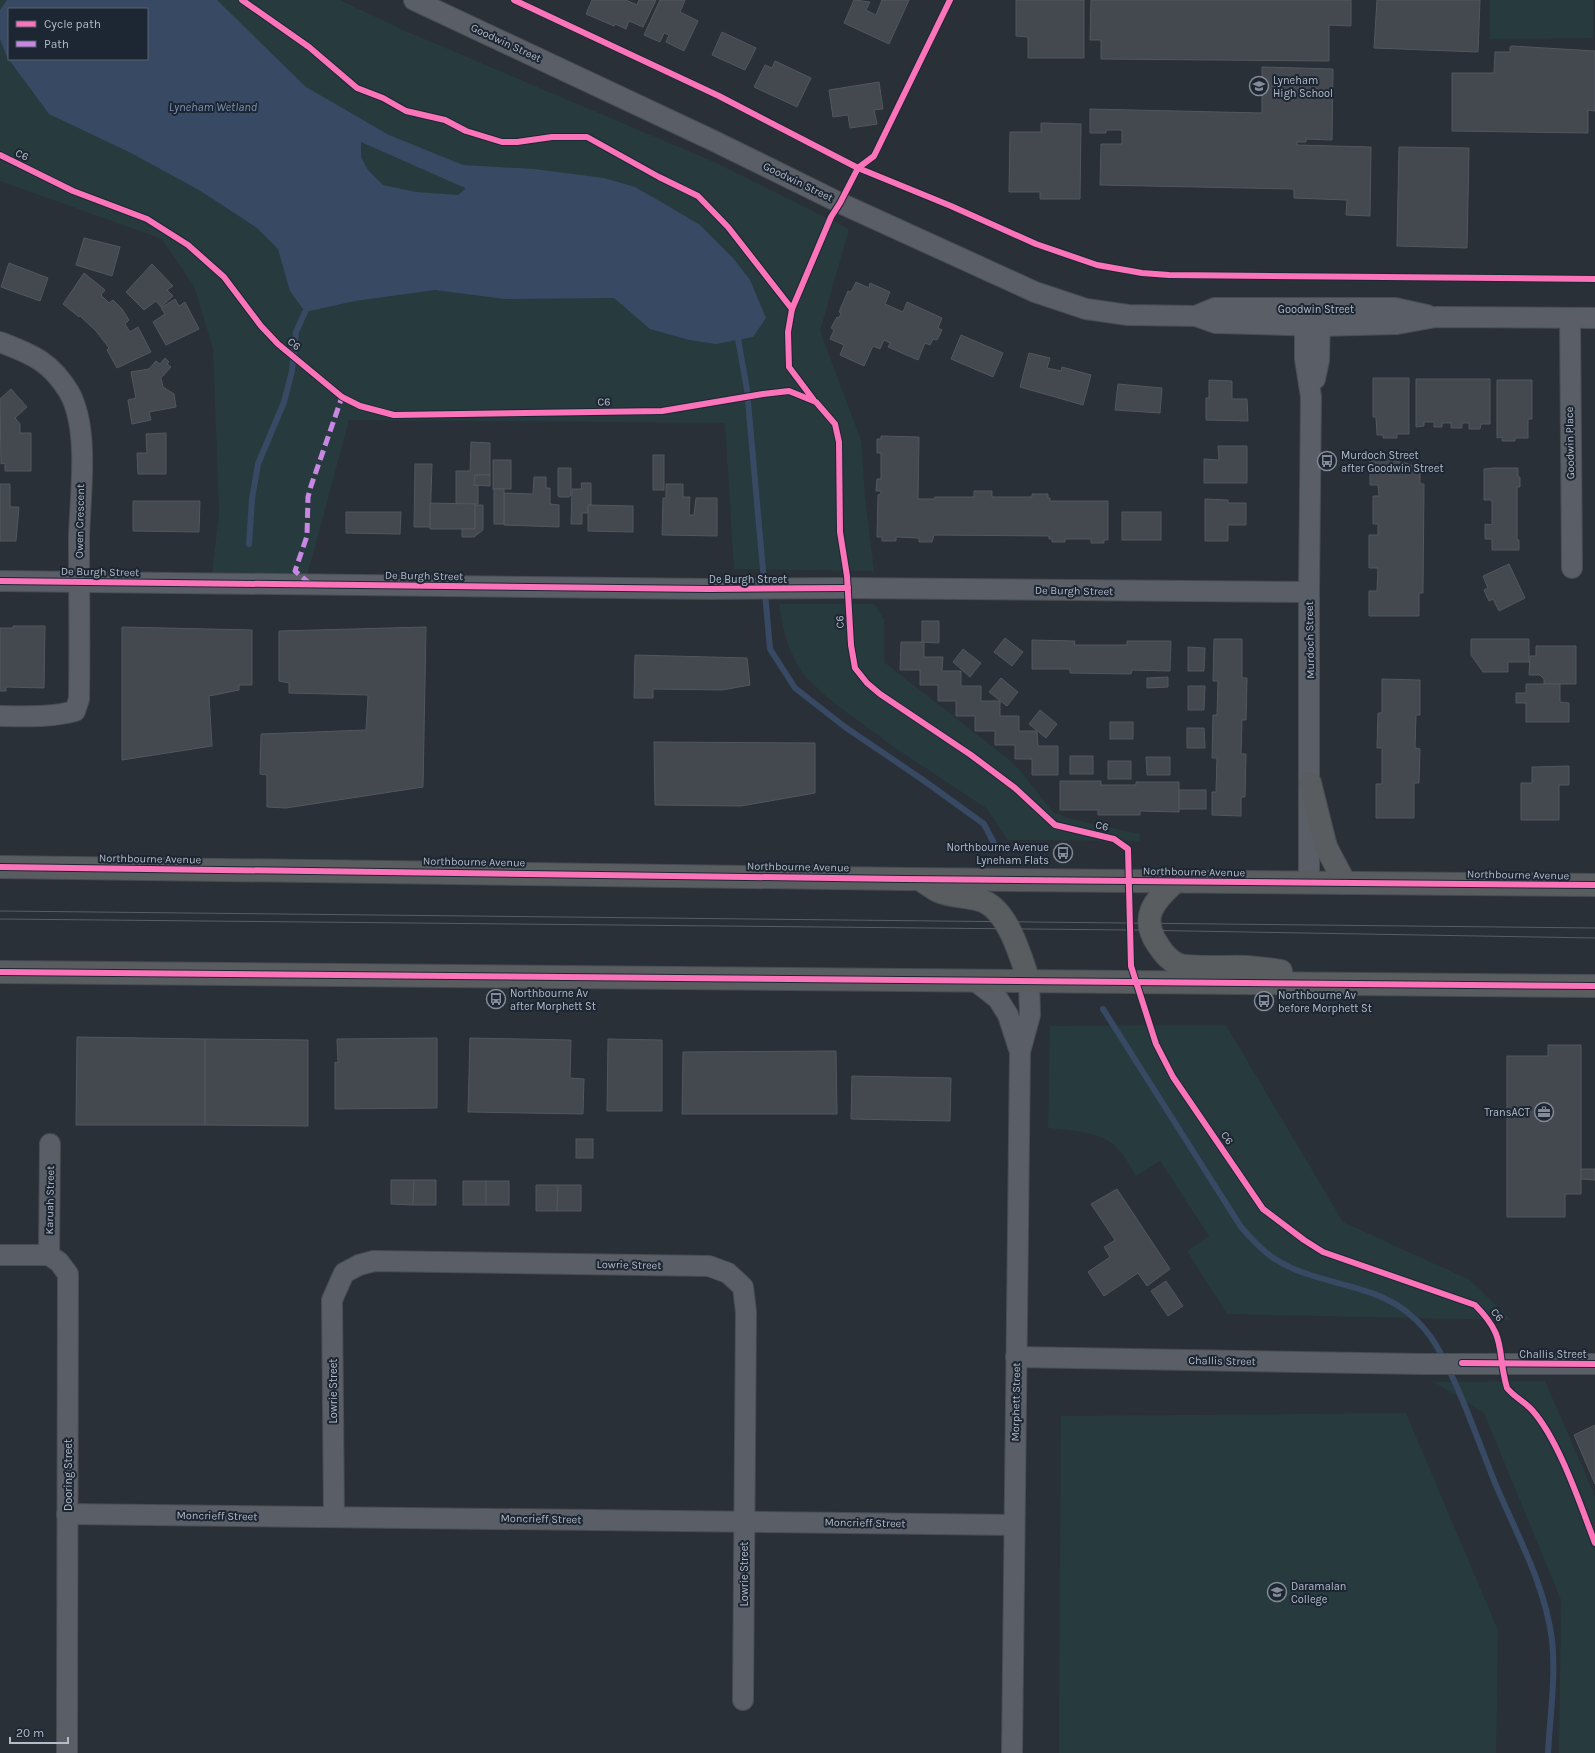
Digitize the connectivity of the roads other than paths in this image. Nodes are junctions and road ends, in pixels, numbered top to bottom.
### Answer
1 (414, 0) edge
2 (435, 4) edge
3 (1313, 317) junction
4 (1570, 318) junction
5 (1595, 318) edge
6 (0, 342) edge
7 (1572, 568) dead end
8 (0, 581) edge
9 (80, 582) junction
10 (1309, 592) junction
11 (0, 716) edge
12 (1310, 783) junction
13 (0, 867) edge
14 (919, 879) junction
15 (1176, 881) junction
16 (1309, 883) junction
17 (1345, 883) junction
18 (1595, 885) edge
19 (0, 972) edge
20 (974, 980) junction
21 (1029, 981) junction
22 (1401, 984) junction
23 (1595, 986) edge
24 (1020, 1052) junction
25 (50, 1144) dead end
26 (0, 1255) edge
27 (49, 1255) junction
28 (1016, 1357) junction
29 (1595, 1364) edge
30 (68, 1514) junction
31 (334, 1517) junction
32 (744, 1522) junction
33 (1014, 1525) junction
34 (743, 1700) dead end
35 (67, 1753) edge
36 (1012, 1753) edge

1 - 2 street, Goodwin Street
2 - 3 street, Goodwin Street
3 - 4 street, Goodwin Street
3 - 10 street, Murdoch Street
4 - 5 street, Goodwin Street
4 - 7 street, Goodwin Place
6 - 9 street, Owen Crescent
8 - 9 street, De Burgh Street
9 - 10 street, De Burgh Street
9 - 11 street, Owen Crescent
10 - 12 street, Murdoch Street
12 - 16 street, Murdoch Street
12 - 17 highway
13 - 14 highway, Northbourne Avenue
14 - 15 highway, Northbourne Avenue
14 - 21 highway
15 - 16 highway, Northbourne Avenue
15 - 22 highway
16 - 17 highway, Northbourne Avenue
17 - 18 highway, Northbourne Avenue
19 - 20 highway
20 - 21 highway
20 - 24 street, Morphett Street
21 - 22 highway
21 - 24 street, Morphett Street
22 - 23 highway
24 - 28 street, Morphett Street
25 - 27 street, Karuah Street
26 - 27 street
27 - 30 street, Dooring Street
28 - 29 street, Challis Street
28 - 33 street, Morphett Street
30 - 31 street, Moncrieff Street
30 - 35 street, Dooring Street
31 - 32 street, Moncrieff Street
31 - 32 street, Lowrie Street
32 - 33 street, Moncrieff Street
32 - 34 street, Lowrie Street
33 - 36 street, Morphett Street

